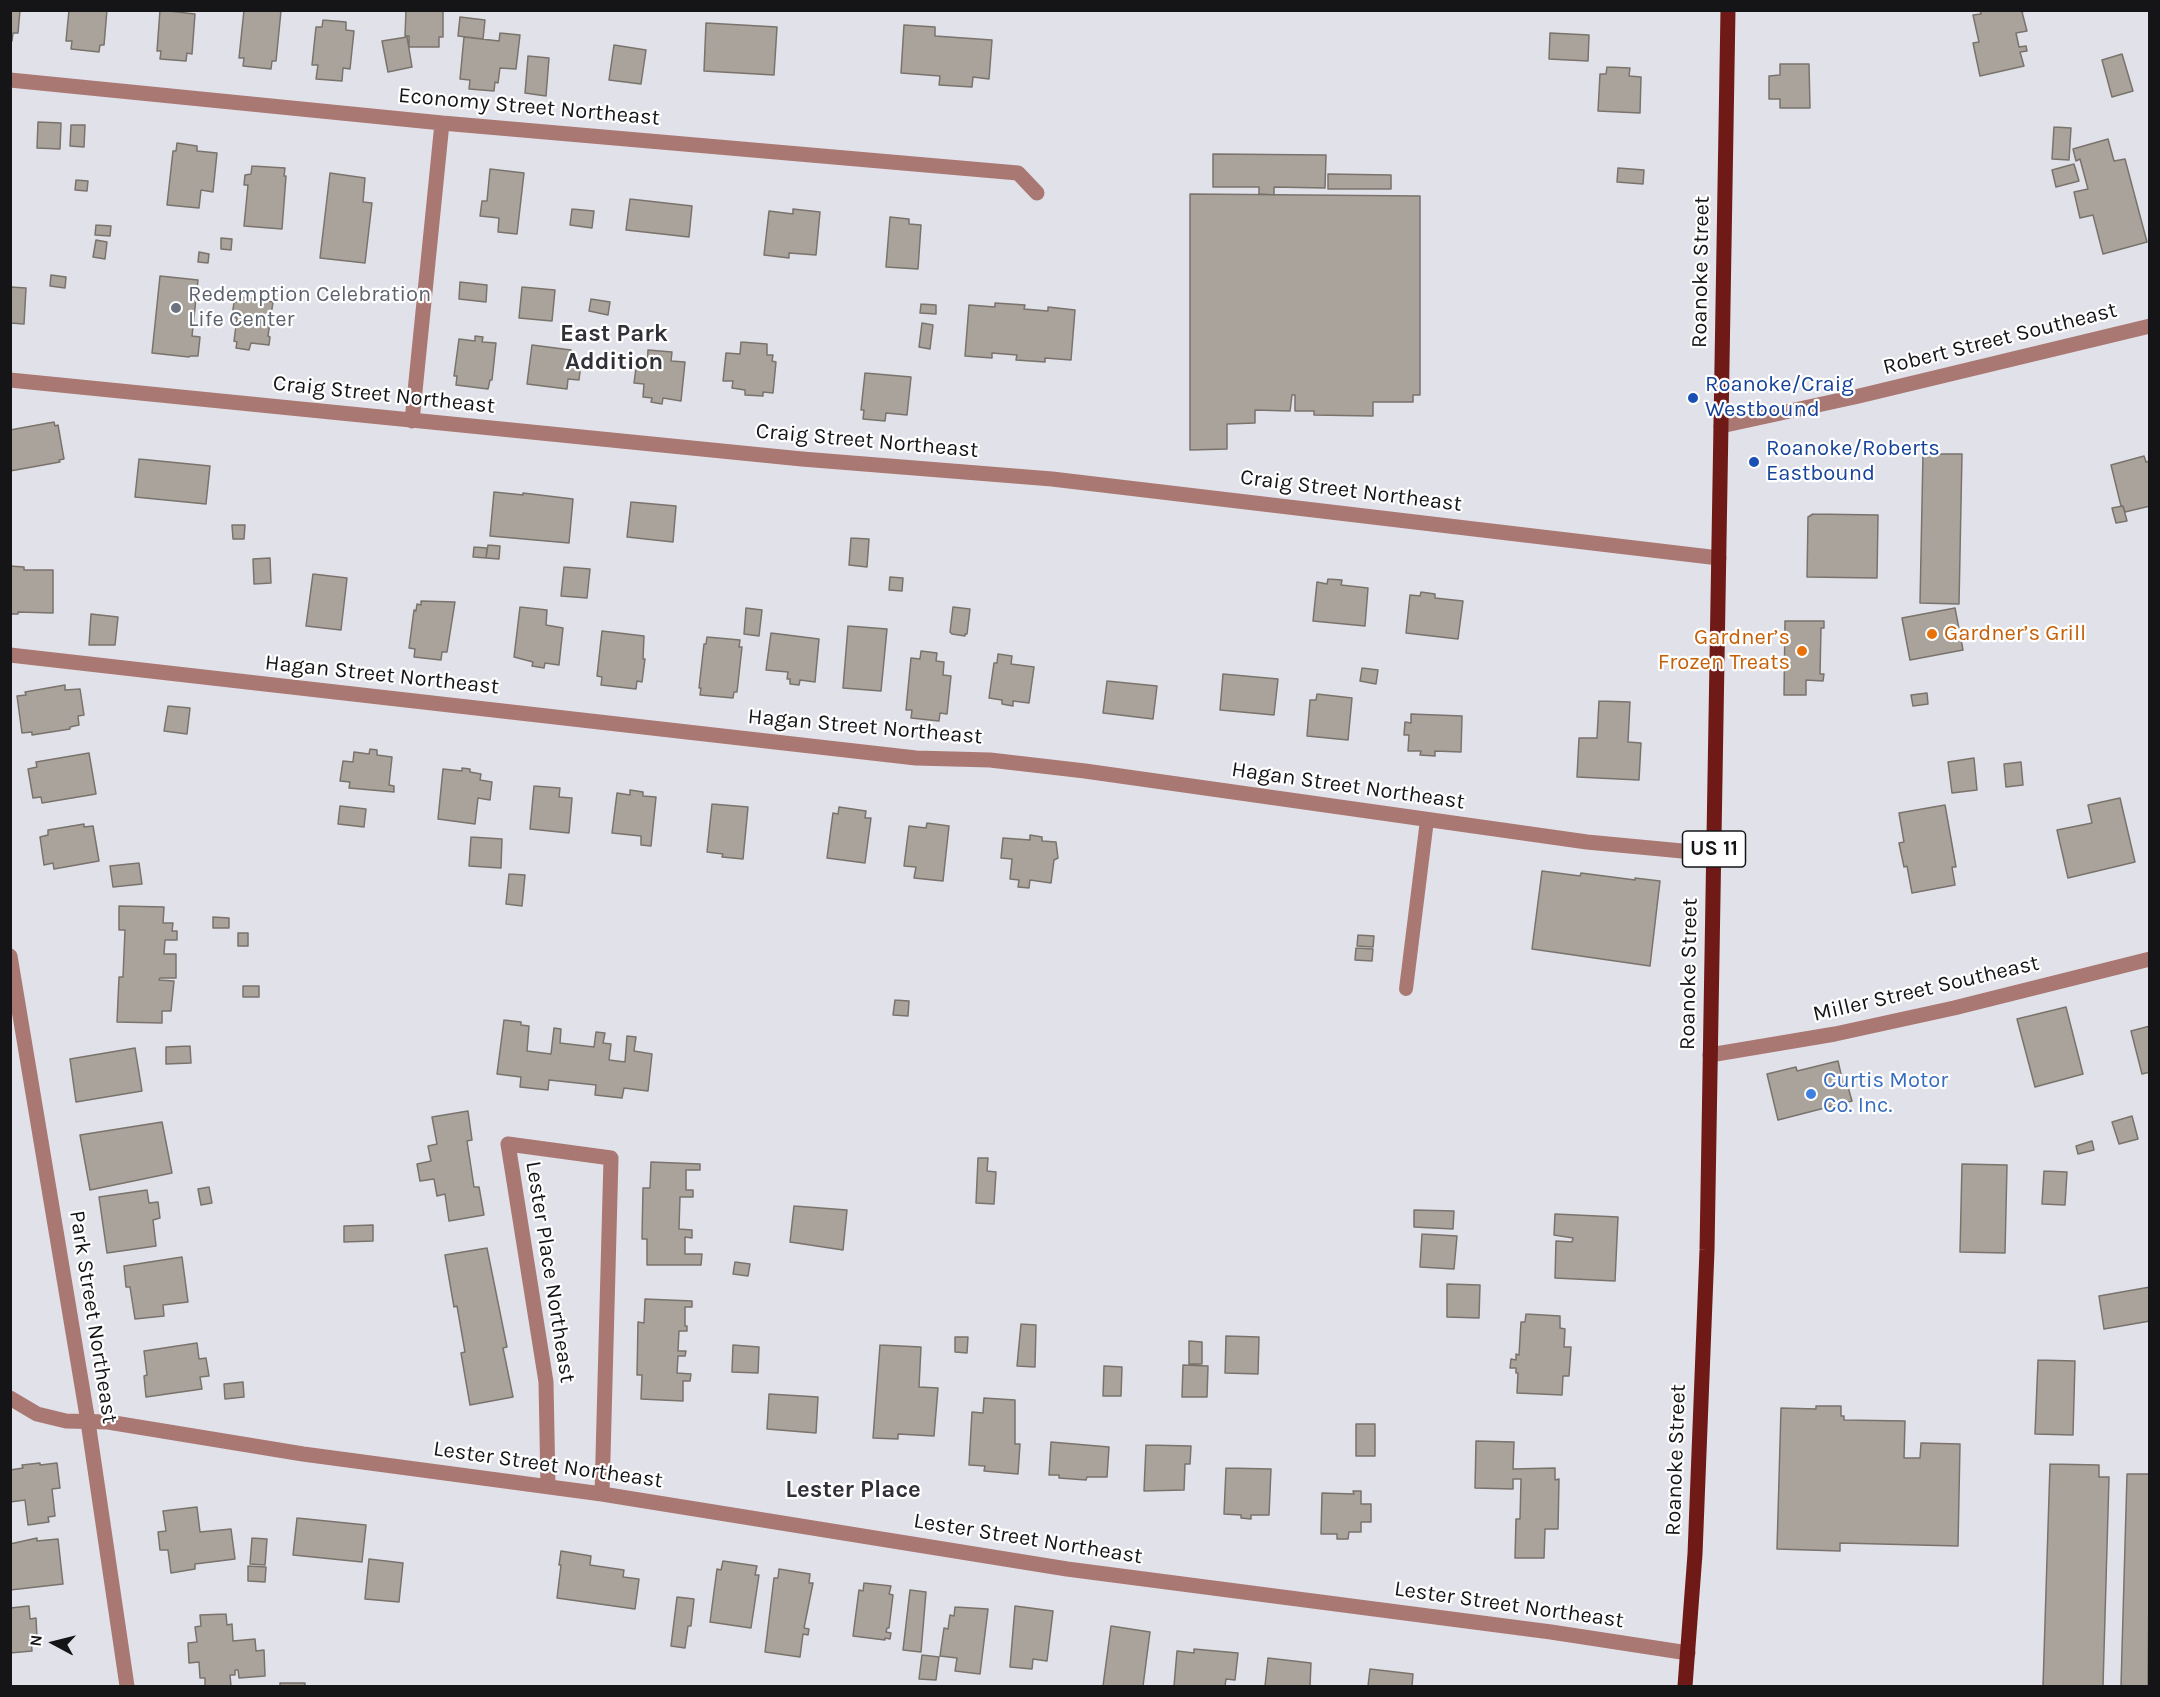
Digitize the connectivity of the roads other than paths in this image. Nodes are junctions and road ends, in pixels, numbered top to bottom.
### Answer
1 (1728, 10) edge
2 (10, 80) edge
3 (442, 123) junction
4 (1037, 193) dead end
5 (2150, 326) edge
6 (10, 380) edge
7 (412, 421) junction
8 (1721, 426) junction
9 (1719, 558) junction
10 (10, 655) edge
11 (1427, 820) junction
12 (1714, 854) junction
13 (10, 956) edge
14 (2150, 959) edge
15 (1406, 989) dead end
16 (1710, 1055) junction
17 (10, 1398) edge
18 (88, 1422) junction
19 (548, 1486) junction
20 (602, 1494) junction
21 (1688, 1653) junction
22 (126, 1686) edge
23 (1685, 1686) edge

1 - 8 main road, Roanoke Street / US 11
2 - 3 street, Economy Street Northeast
3 - 4 street, Economy Street Northeast
3 - 7 street
5 - 8 street, Robert Street Southeast
6 - 7 street, Craig Street Northeast
7 - 9 street, Craig Street Northeast
8 - 9 main road, Roanoke Street / US 11
9 - 12 main road, Roanoke Street / US 11
10 - 11 street, Hagan Street Northeast
11 - 12 street, Hagan Street Northeast
11 - 15 lane
12 - 16 main road, Roanoke Street / US 11
13 - 18 street, Park Street Northeast
14 - 16 street, Miller Street Southeast
16 - 21 main road, Roanoke Street / US 11
17 - 18 street, Lester Street Northeast
18 - 19 street, Lester Street Northeast
18 - 22 street, Park Street Northeast
19 - 20 street, Lester Street Northeast
19 - 20 street, Lester Place Northeast
20 - 21 street, Lester Street Northeast
21 - 23 main road, Roanoke Street / US 11

